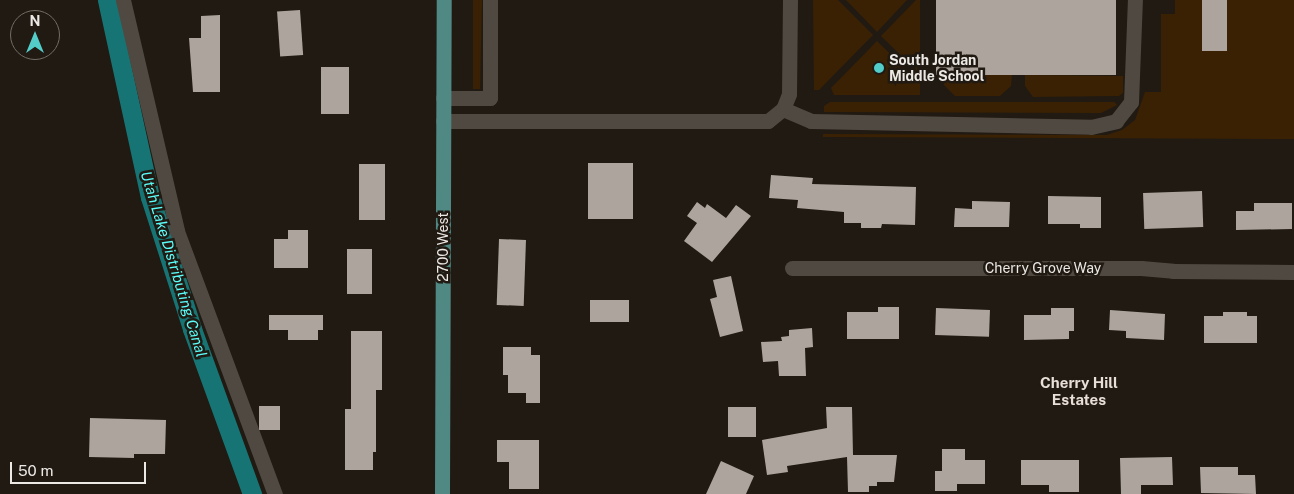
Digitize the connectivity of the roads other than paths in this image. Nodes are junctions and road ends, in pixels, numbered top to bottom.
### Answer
1 (123, 0) edge
2 (444, 0) edge
3 (490, 0) edge
4 (790, 0) edge
5 (1135, 0) edge
6 (443, 98) junction
7 (783, 109) junction
8 (443, 121) junction
9 (792, 268) dead end
10 (1294, 272) edge
11 (275, 494) edge
12 (442, 494) edge

1 - 11 street
2 - 6 main road, 2700 West
3 - 6 street
4 - 7 street
5 - 7 street
6 - 8 main road, 2700 West
7 - 8 street
8 - 12 main road, 2700 West
9 - 10 street, Cherry Grove Way

